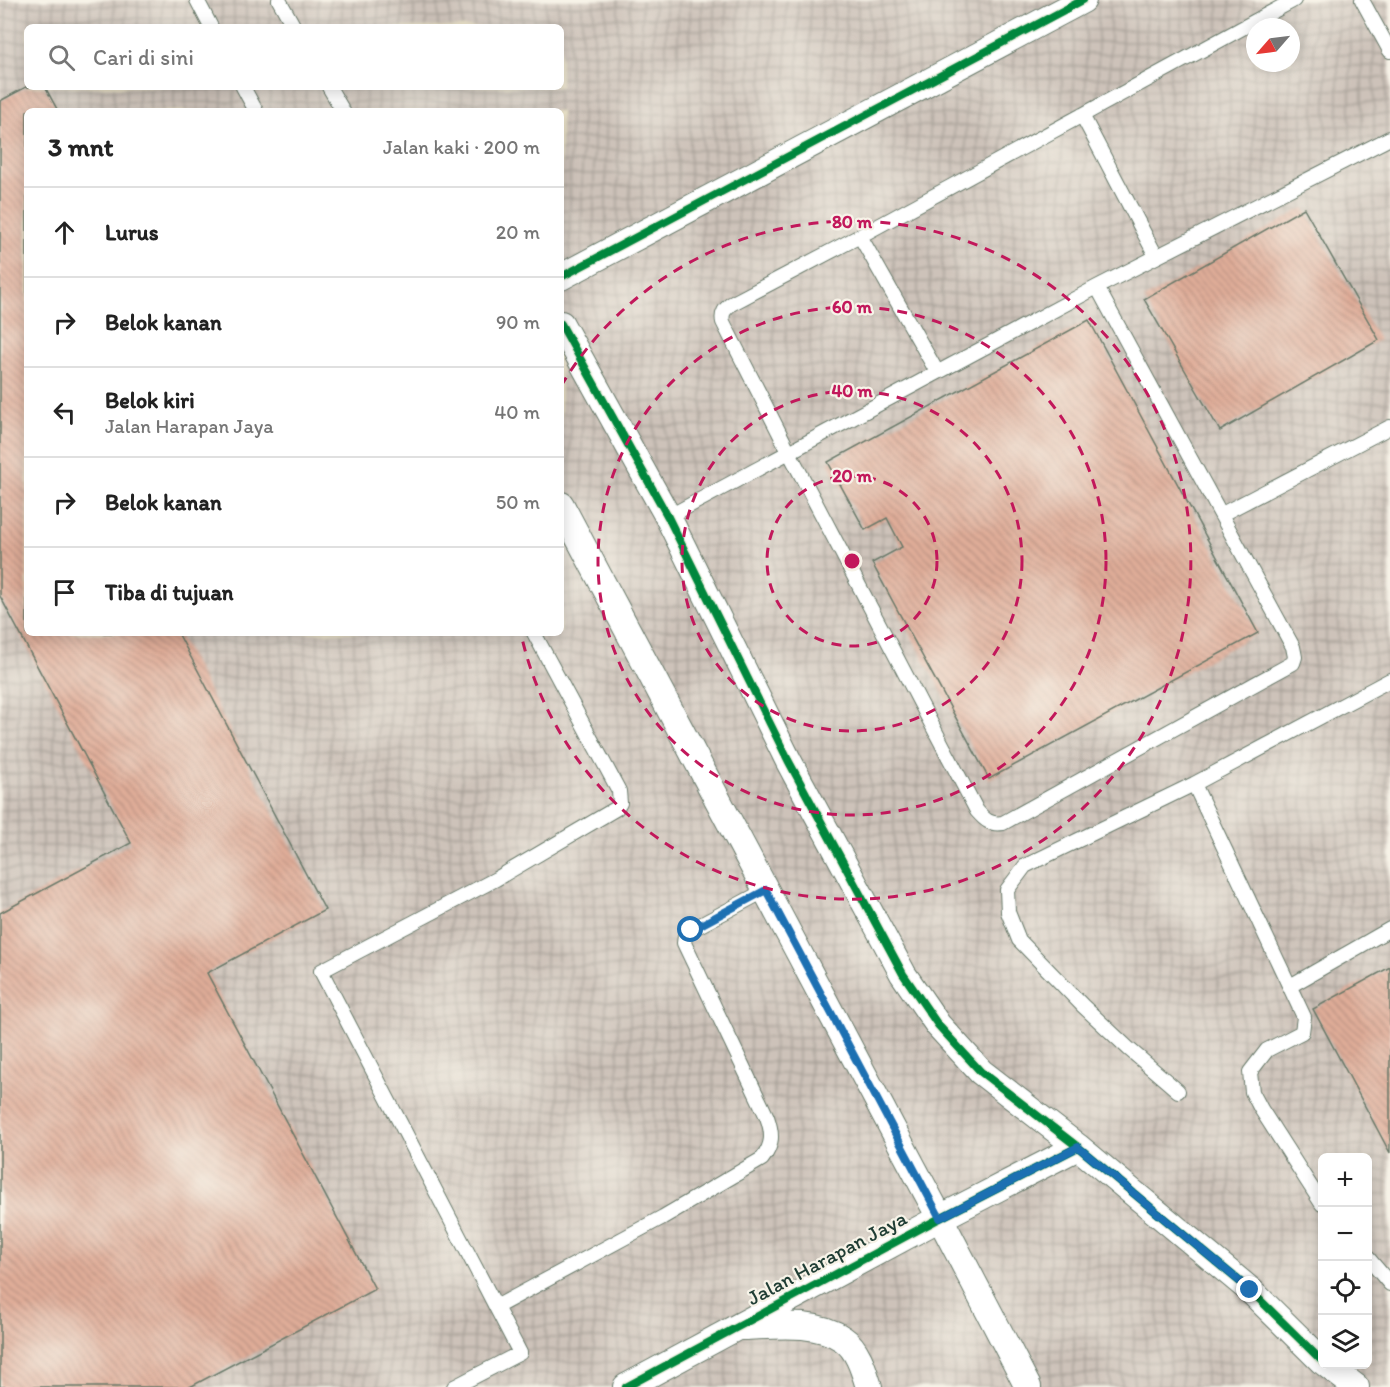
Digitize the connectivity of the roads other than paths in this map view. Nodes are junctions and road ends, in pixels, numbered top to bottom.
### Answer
1 (197, 0) edge
2 (279, 0) edge
3 (1083, 0) edge
4 (1294, 0) edge
5 (1362, 0) edge
6 (209, 24) edge
7 (292, 24) edge
8 (1390, 51) edge
9 (245, 90) edge
10 (331, 90) edge
11 (254, 108) edge
12 (341, 108) edge
13 (1082, 115) junction
14 (1390, 138) edge
15 (860, 236) junction
16 (1156, 256) junction
17 (564, 275) edge
18 (1097, 287) junction
19 (564, 329) edge
20 (937, 372) junction
21 (1390, 427) edge
22 (789, 452) junction
23 (564, 511) edge
24 (1222, 514) junction
25 (668, 517) junction
26 (536, 636) edge
27 (1390, 680) edge
28 (1194, 784) junction
29 (766, 890) junction
30 (1390, 929) edge
31 (1290, 986) junction
32 (1179, 1091) dead end
33 (1078, 1147) junction
34 (1318, 1197) edge
35 (940, 1218) junction
36 (1371, 1261) edge
37 (1390, 1284) edge
38 (496, 1307) junction
39 (737, 1328) junction
40 (1318, 1356) edge
41 (1328, 1369) edge
42 (1331, 1369) edge
43 (454, 1387) edge
44 (626, 1387) edge
45 (869, 1387) edge
46 (1028, 1387) edge
47 (1336, 1387) edge
48 (1356, 1387) edge

1 - 6 lane
2 - 7 lane
3 - 17 street
4 - 13 lane
5 - 8 lane
9 - 11 lane
10 - 12 lane
13 - 15 lane
13 - 16 lane
14 - 16 lane
15 - 20 lane
15 - 22 lane
16 - 18 lane
18 - 20 lane
18 - 24 lane
19 - 25 street
20 - 22 lane
21 - 24 lane
22 - 24 lane
22 - 25 lane
23 - 29 street
25 - 33 street
26 - 38 lane
27 - 28 lane
28 - 31 lane
28 - 32 lane
29 - 35 street
29 - 38 lane
30 - 31 lane
31 - 34 lane
33 - 35 street, Jalan Harapan Jaya
33 - 40 street
35 - 39 street, Jalan Harapan Jaya
35 - 46 street
36 - 37 lane
38 - 43 lane
39 - 44 street, Jalan Harapan Jaya
39 - 45 street
41 - 47 street
42 - 48 street

